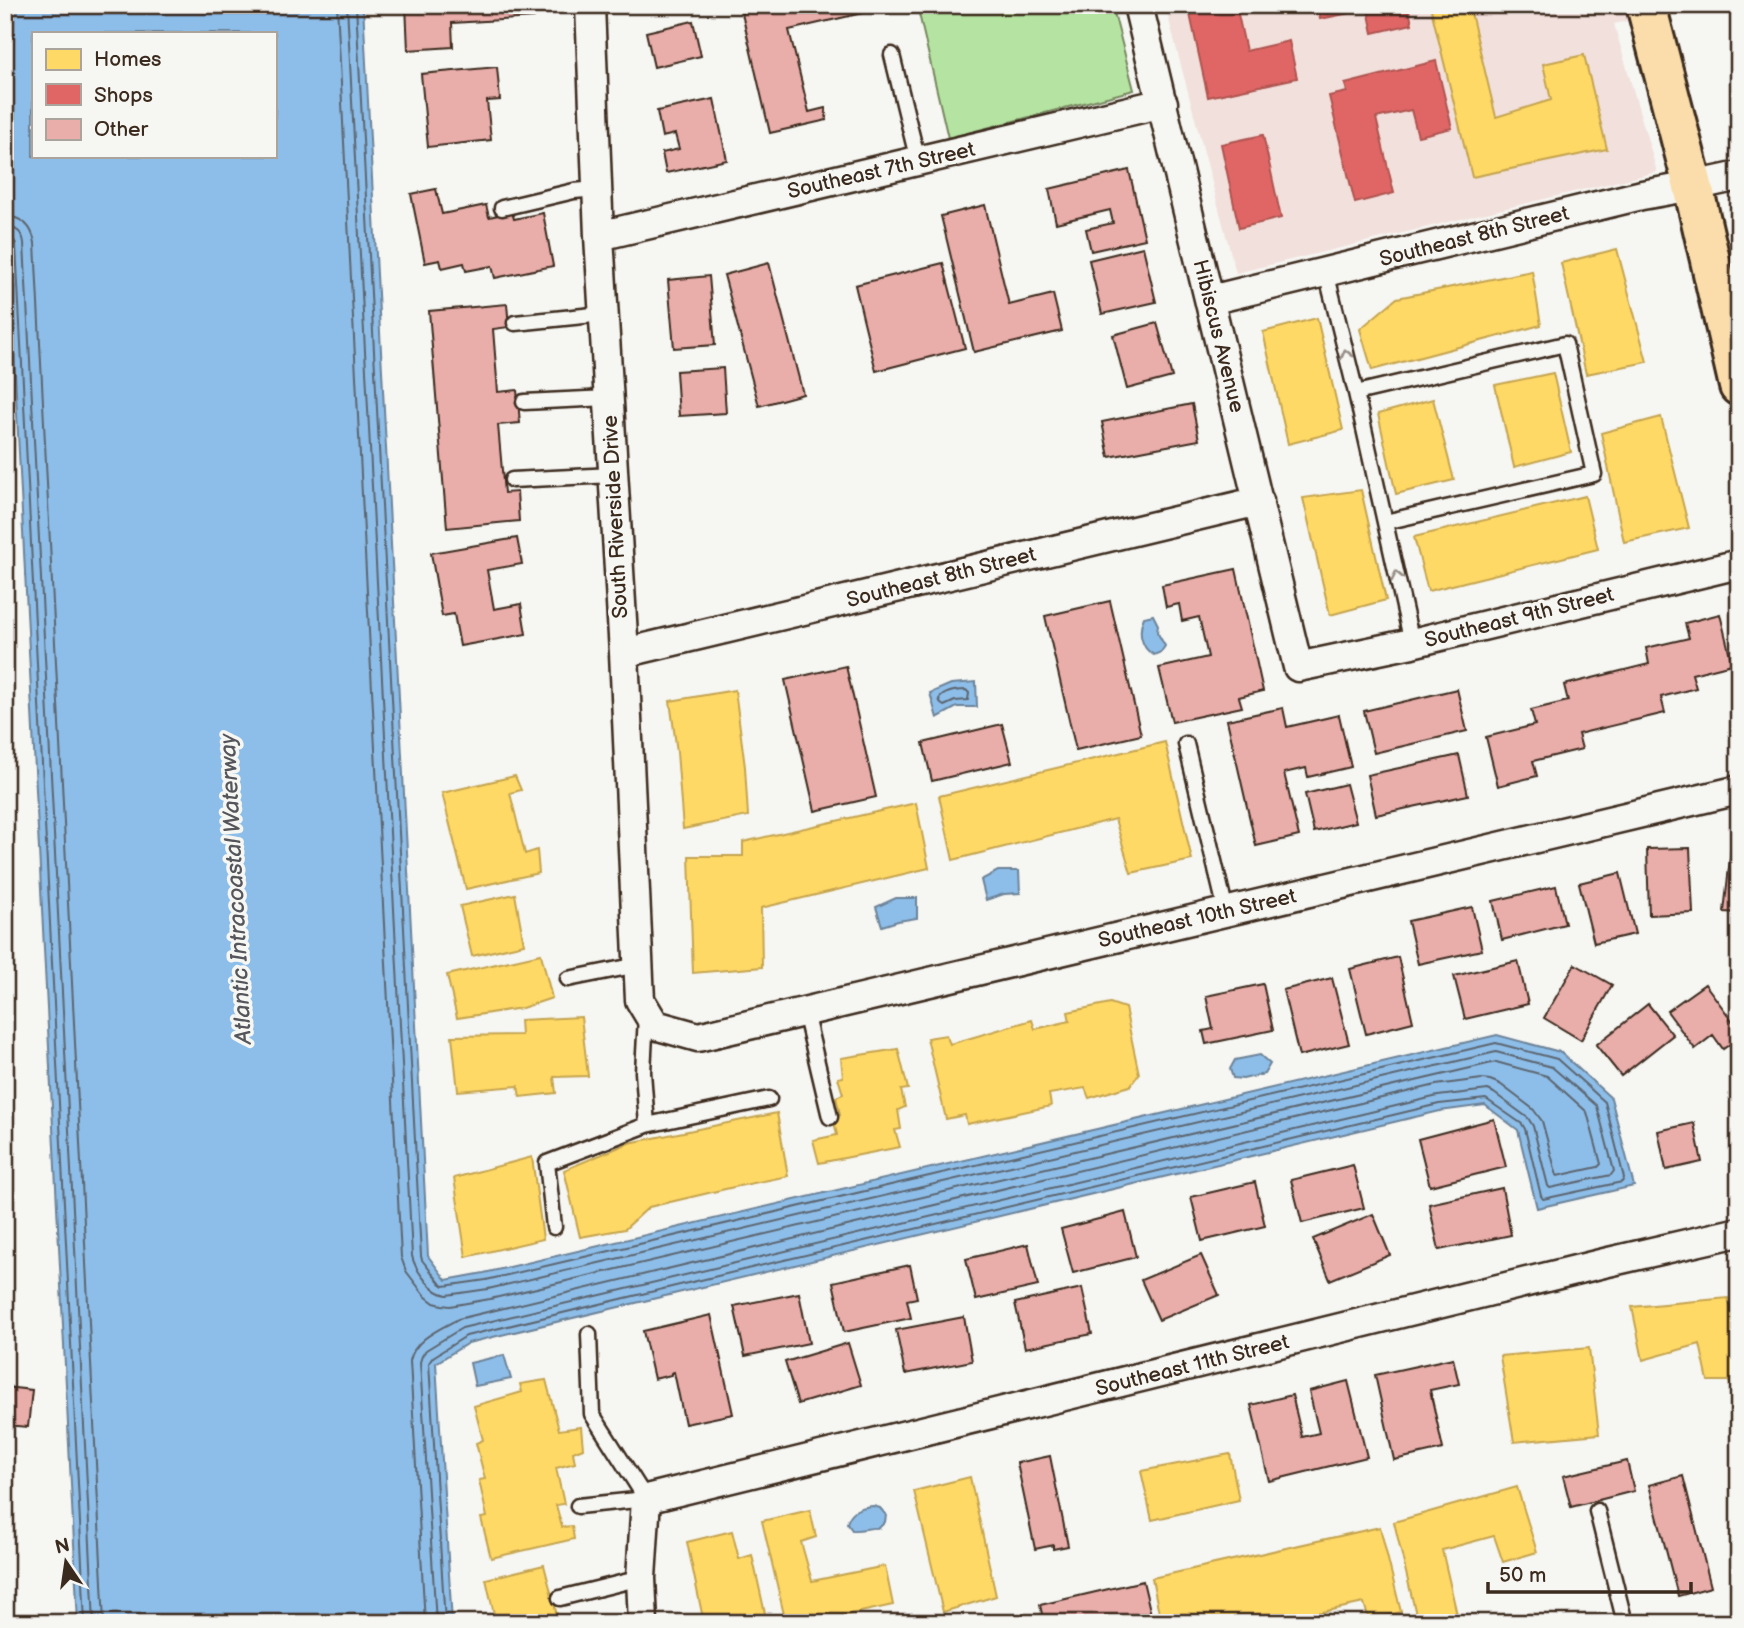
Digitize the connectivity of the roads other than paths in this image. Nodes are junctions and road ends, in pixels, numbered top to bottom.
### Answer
1 (590, 5) edge
2 (1138, 5) edge
3 (1646, 5) edge
4 (892, 55) dead end
5 (1163, 103) junction
6 (918, 161) junction
7 (1739, 176) edge
8 (1693, 186) junction
9 (597, 189) junction
10 (502, 208) dead end
11 (599, 236) junction
12 (1326, 272) junction
13 (1210, 300) junction
14 (603, 314) junction
15 (515, 323) dead end
16 (1739, 386) edge
17 (1356, 393) junction
18 (608, 398) junction
19 (524, 402) dead end
20 (613, 475) junction
21 (512, 480) dead end
22 (1259, 501) junction
23 (1385, 522) junction
24 (1739, 564) edge
25 (1412, 642) junction
26 (624, 653) junction
27 (1298, 667) joint
28 (1186, 744) dead end
29 (1739, 790) edge
30 (1226, 911) junction
31 (638, 965) junction
32 (568, 979) dead end
33 (805, 1012) junction
34 (651, 1018) junction
35 (769, 1099) dead end
36 (830, 1117) dead end
37 (647, 1125) junction
38 (554, 1227) dead end
39 (1739, 1232) edge
40 (589, 1334) dead end
41 (646, 1499) junction
42 (578, 1506) dead end
43 (1597, 1511) dead end
44 (641, 1578) junction
45 (560, 1598) dead end
46 (643, 1623) edge
47 (1625, 1623) edge

1 - 9 street, South Riverside Drive
2 - 5 street, Hibiscus Avenue
3 - 8 main road
4 - 6 lane
5 - 6 street, Southeast 7th Street
5 - 13 street, Hibiscus Avenue
6 - 11 street, Southeast 7th Street
7 - 8 street, Southeast 8th Street
8 - 12 street, Southeast 8th Street
8 - 16 main road
9 - 10 lane
9 - 11 street, South Riverside Drive
11 - 14 street, South Riverside Drive
12 - 13 street, Southeast 8th Street
17 -> 12 lane
13 - 22 street, Hibiscus Avenue
14 - 15 lane
14 - 18 street, South Riverside Drive
17 - 23 lane
17 - 23 lane
18 - 19 lane
18 - 20 street, South Riverside Drive
20 - 21 lane
20 - 26 street, South Riverside Drive
22 - 26 street, Southeast 8th Street
22 - 27 street, Hibiscus Avenue
25 -> 23 lane
24 - 25 street, Southeast 9th Street
25 - 27 street, Southeast 9th Street
26 - 31 street, South Riverside Drive
28 - 30 lane
29 - 30 street, Southeast 10th Street
30 - 33 street, Southeast 10th Street
31 - 32 lane
31 - 34 street, South Riverside Drive
33 - 34 street, Southeast 10th Street
33 - 36 lane
34 - 37 lane
35 - 37 lane
37 - 38 lane
39 - 41 street, Southeast 11th Street
40 - 41 lane
41 - 42 lane
41 - 44 street
43 - 47 lane
44 - 45 lane
44 - 46 street

